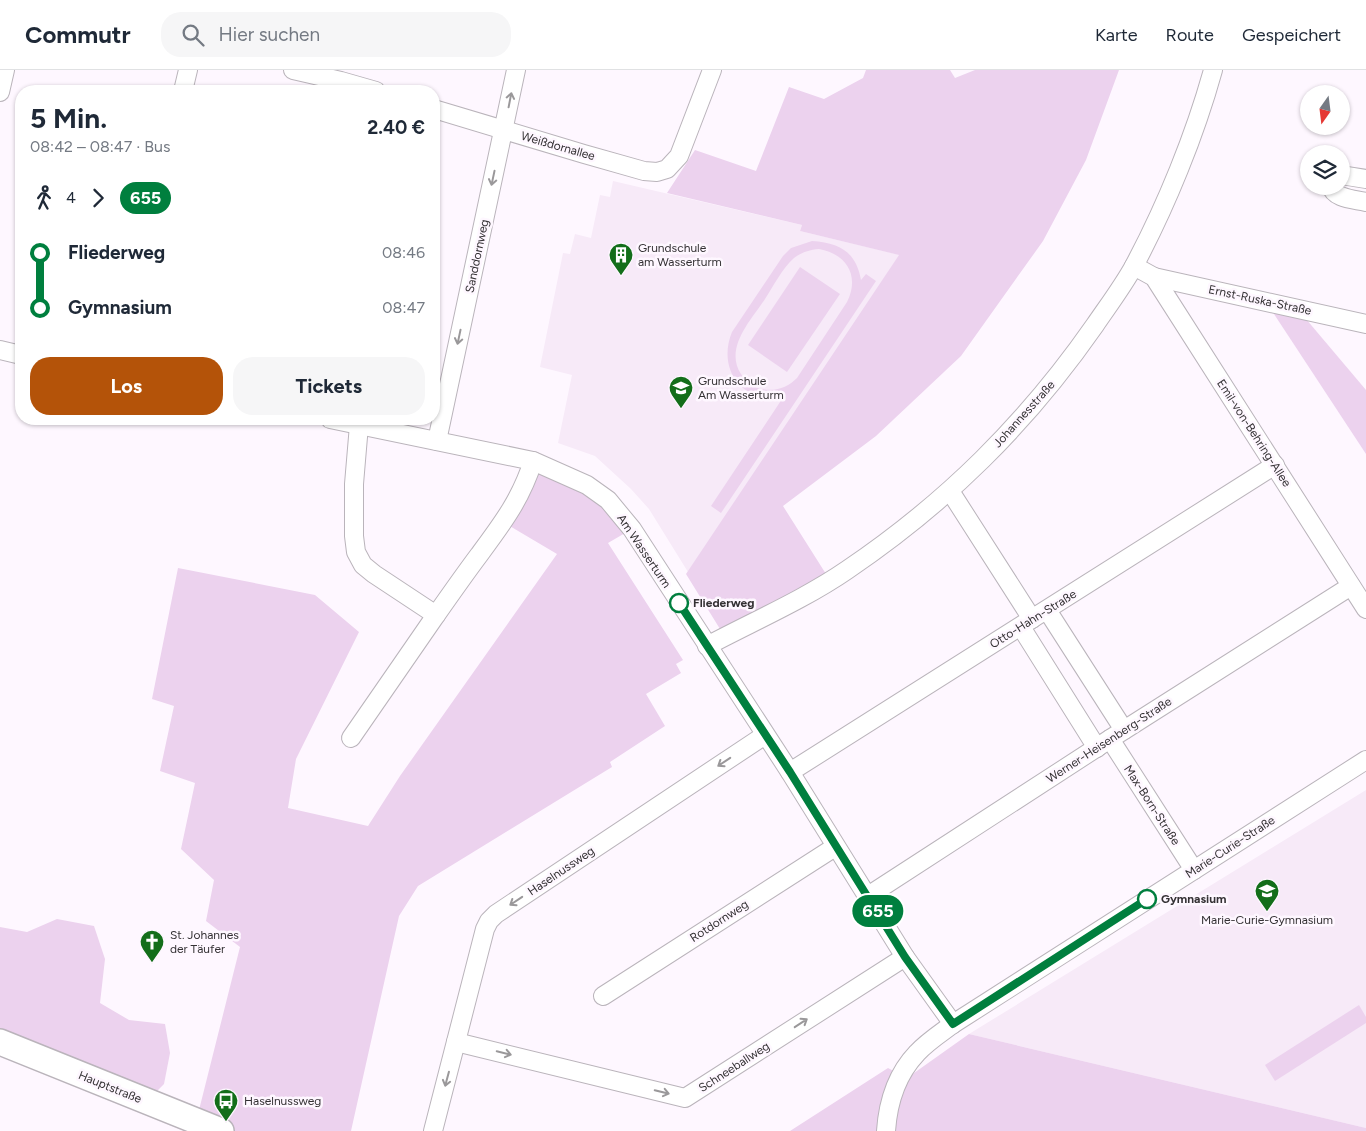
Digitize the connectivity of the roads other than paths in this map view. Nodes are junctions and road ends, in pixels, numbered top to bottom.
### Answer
1 (4, 70) edge
2 (188, 70) edge
3 (293, 70) edge
4 (516, 70) edge
5 (712, 70) edge
6 (1213, 70) edge
7 (341, 81) edge
8 (184, 85) edge
9 (355, 85) edge
10 (0, 92) edge
11 (440, 111) edge
12 (504, 130) junction
13 (1350, 177) edge
14 (1366, 180) edge
15 (1337, 195) edge
16 (1366, 202) edge
17 (1134, 266) junction
18 (1154, 277) junction
19 (1366, 324) edge
20 (0, 350) edge
21 (15, 354) edge
22 (359, 425) joint
23 (437, 441) junction
24 (533, 461) junction
25 (1275, 465) junction
26 (950, 491) junction
27 (1351, 586) junction
28 (1047, 610) junction
29 (1366, 610) edge
30 (436, 615) junction
31 (1027, 623) junction
32 (707, 646) junction
33 (765, 735) junction
34 (351, 738) dead end
35 (1110, 739) junction
36 (1366, 760) edge
37 (790, 772) junction
38 (835, 846) junction
39 (1194, 870) junction
40 (868, 896) junction
41 (905, 957) junction
42 (603, 996) dead end
43 (953, 1024) junction
44 (0, 1042) edge
45 (456, 1042) junction
46 (221, 1131) edge
47 (433, 1131) edge
48 (886, 1131) edge

1 - 10 street
2 - 8 street
3 - 7 street
12 -> 4 street, Sanddornweg
5 - 12 street, Weißdornallee
6 - 17 street, Johannesstraße
7 - 9 street
11 - 12 street, Weißdornallee
12 -> 23 street, Sanddornweg
13 - 14 street
15 - 16 street
17 - 18 street, Emil-von-Behring-Allee
17 - 26 street, Johannesstraße
18 - 19 street, Ernst-Ruska-Straße
18 - 25 street, Emil-von-Behring-Allee
20 - 21 street
22 - 23 street, Am Wasserturm
22 - 30 street
23 - 24 street, Am Wasserturm
24 - 30 street
24 - 32 street, Am Wasserturm
25 - 27 street, Emil-von-Behring-Allee
25 - 28 street, Otto-Hahn-Straße
26 - 31 street, Max-Born-Straße
26 - 32 street, Johannesstraße
27 - 29 street, Emil-von-Behring-Allee
27 - 35 street, Werner-Heisenberg-Straße
28 - 31 street, Otto-Hahn-Straße
28 - 35 street, Max-Born-Straße
30 - 34 street
31 - 35 street, Max-Born-Straße
31 - 37 street, Otto-Hahn-Straße
32 - 33 street, Am Wasserturm
33 - 37 street, Am Wasserturm
33 -> 45 street, Haselnussweg
35 - 39 street, Max-Born-Straße
35 - 40 street, Werner-Heisenberg-Straße
36 - 39 street, Marie-Curie-Straße
37 - 38 street, Am Wasserturm
38 - 40 street, Am Wasserturm
38 - 42 street, Rotdornweg
39 - 43 street, Marie-Curie-Straße
40 - 41 street, Am Wasserturm
41 - 43 street, Am Wasserturm
45 -> 41 street, Schneeballweg
43 - 48 street, Marie-Curie-Straße
44 - 46 street, Hauptstraße
45 -> 47 street, Haselnussweg

